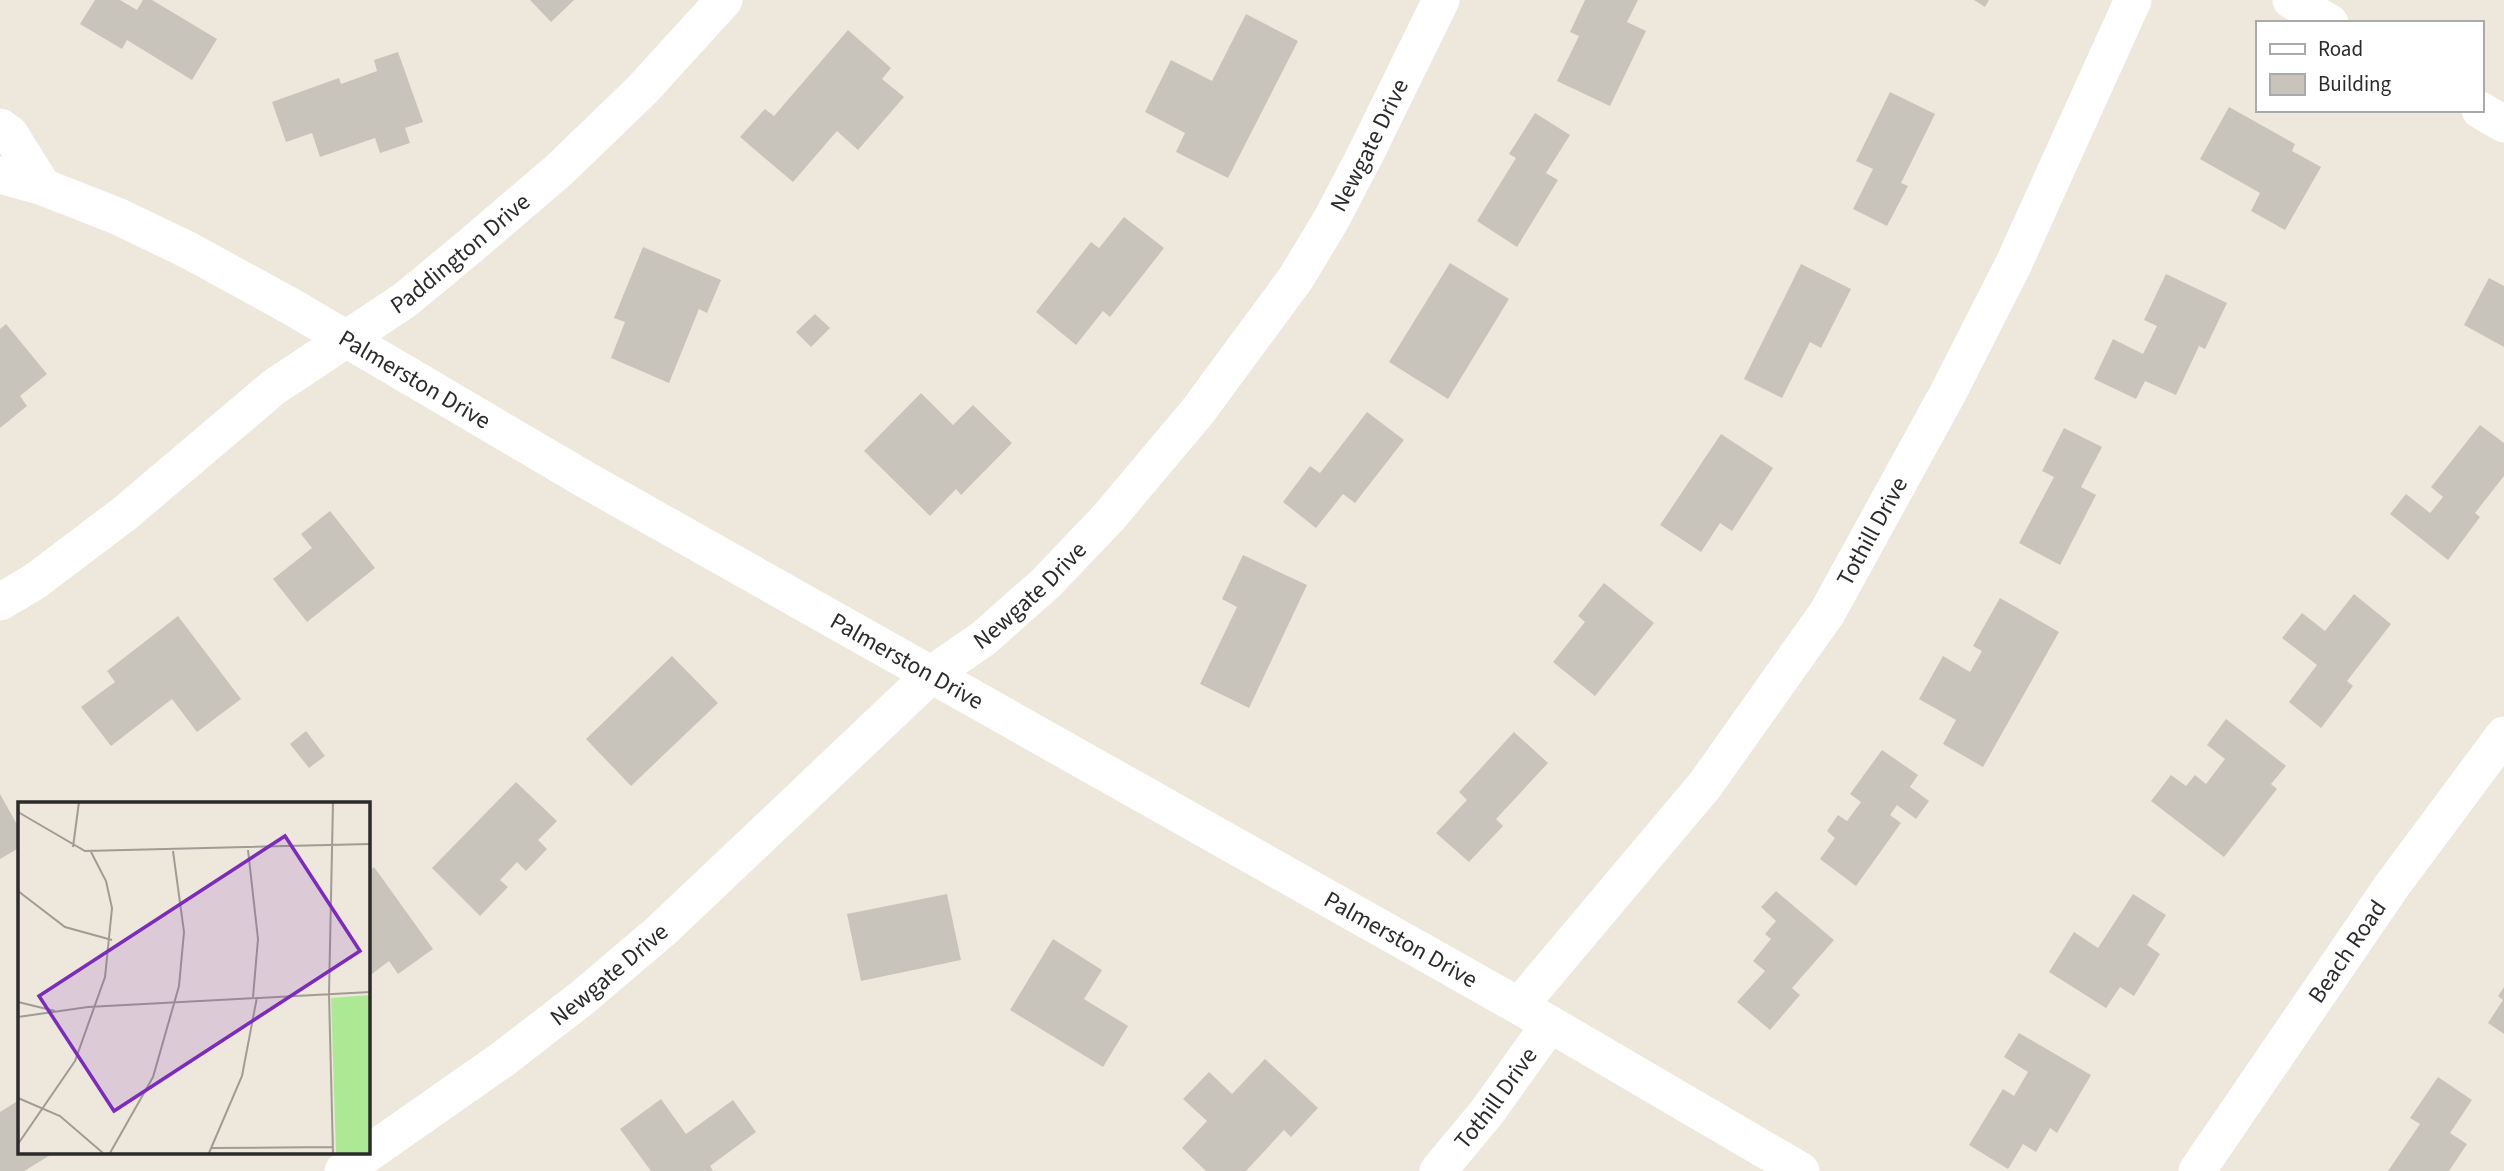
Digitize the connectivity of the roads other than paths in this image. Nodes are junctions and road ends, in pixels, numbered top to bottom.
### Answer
1 (724, 0) edge
2 (1441, 0) edge
3 (2133, 0) edge
4 (2291, 0) edge
5 (2327, 21) edge
6 (2483, 112) edge
7 (2504, 124) edge
8 (0, 127) edge
9 (0, 175) edge
10 (43, 187) junction
11 (345, 339) junction
12 (0, 603) edge
13 (932, 674) junction
14 (2504, 734) edge
15 (1519, 1006) junction
16 (1550, 1024) junction
17 (369, 1153) edge
18 (367, 1154) edge
19 (343, 1171) edge
20 (1438, 1171) edge
21 (1801, 1171) edge
22 (2197, 1171) edge

1 - 11 street, Paddington Drive
2 - 13 street, Newgate Drive
3 - 15 street, Tothill Drive
4 - 5 street
6 - 7 street
8 - 10 street
9 - 10 street, Palmerston Drive
10 - 11 street, Palmerston Drive
11 - 12 street, Paddington Drive
11 - 13 street, Palmerston Drive
13 - 15 street, Palmerston Drive
13 - 17 street, Newgate Drive
14 - 22 street, Beach Road
15 - 16 street, Palmerston Drive
16 - 20 street, Tothill Drive
16 - 21 street, Palmerston Drive
18 - 19 street, Newgate Drive

